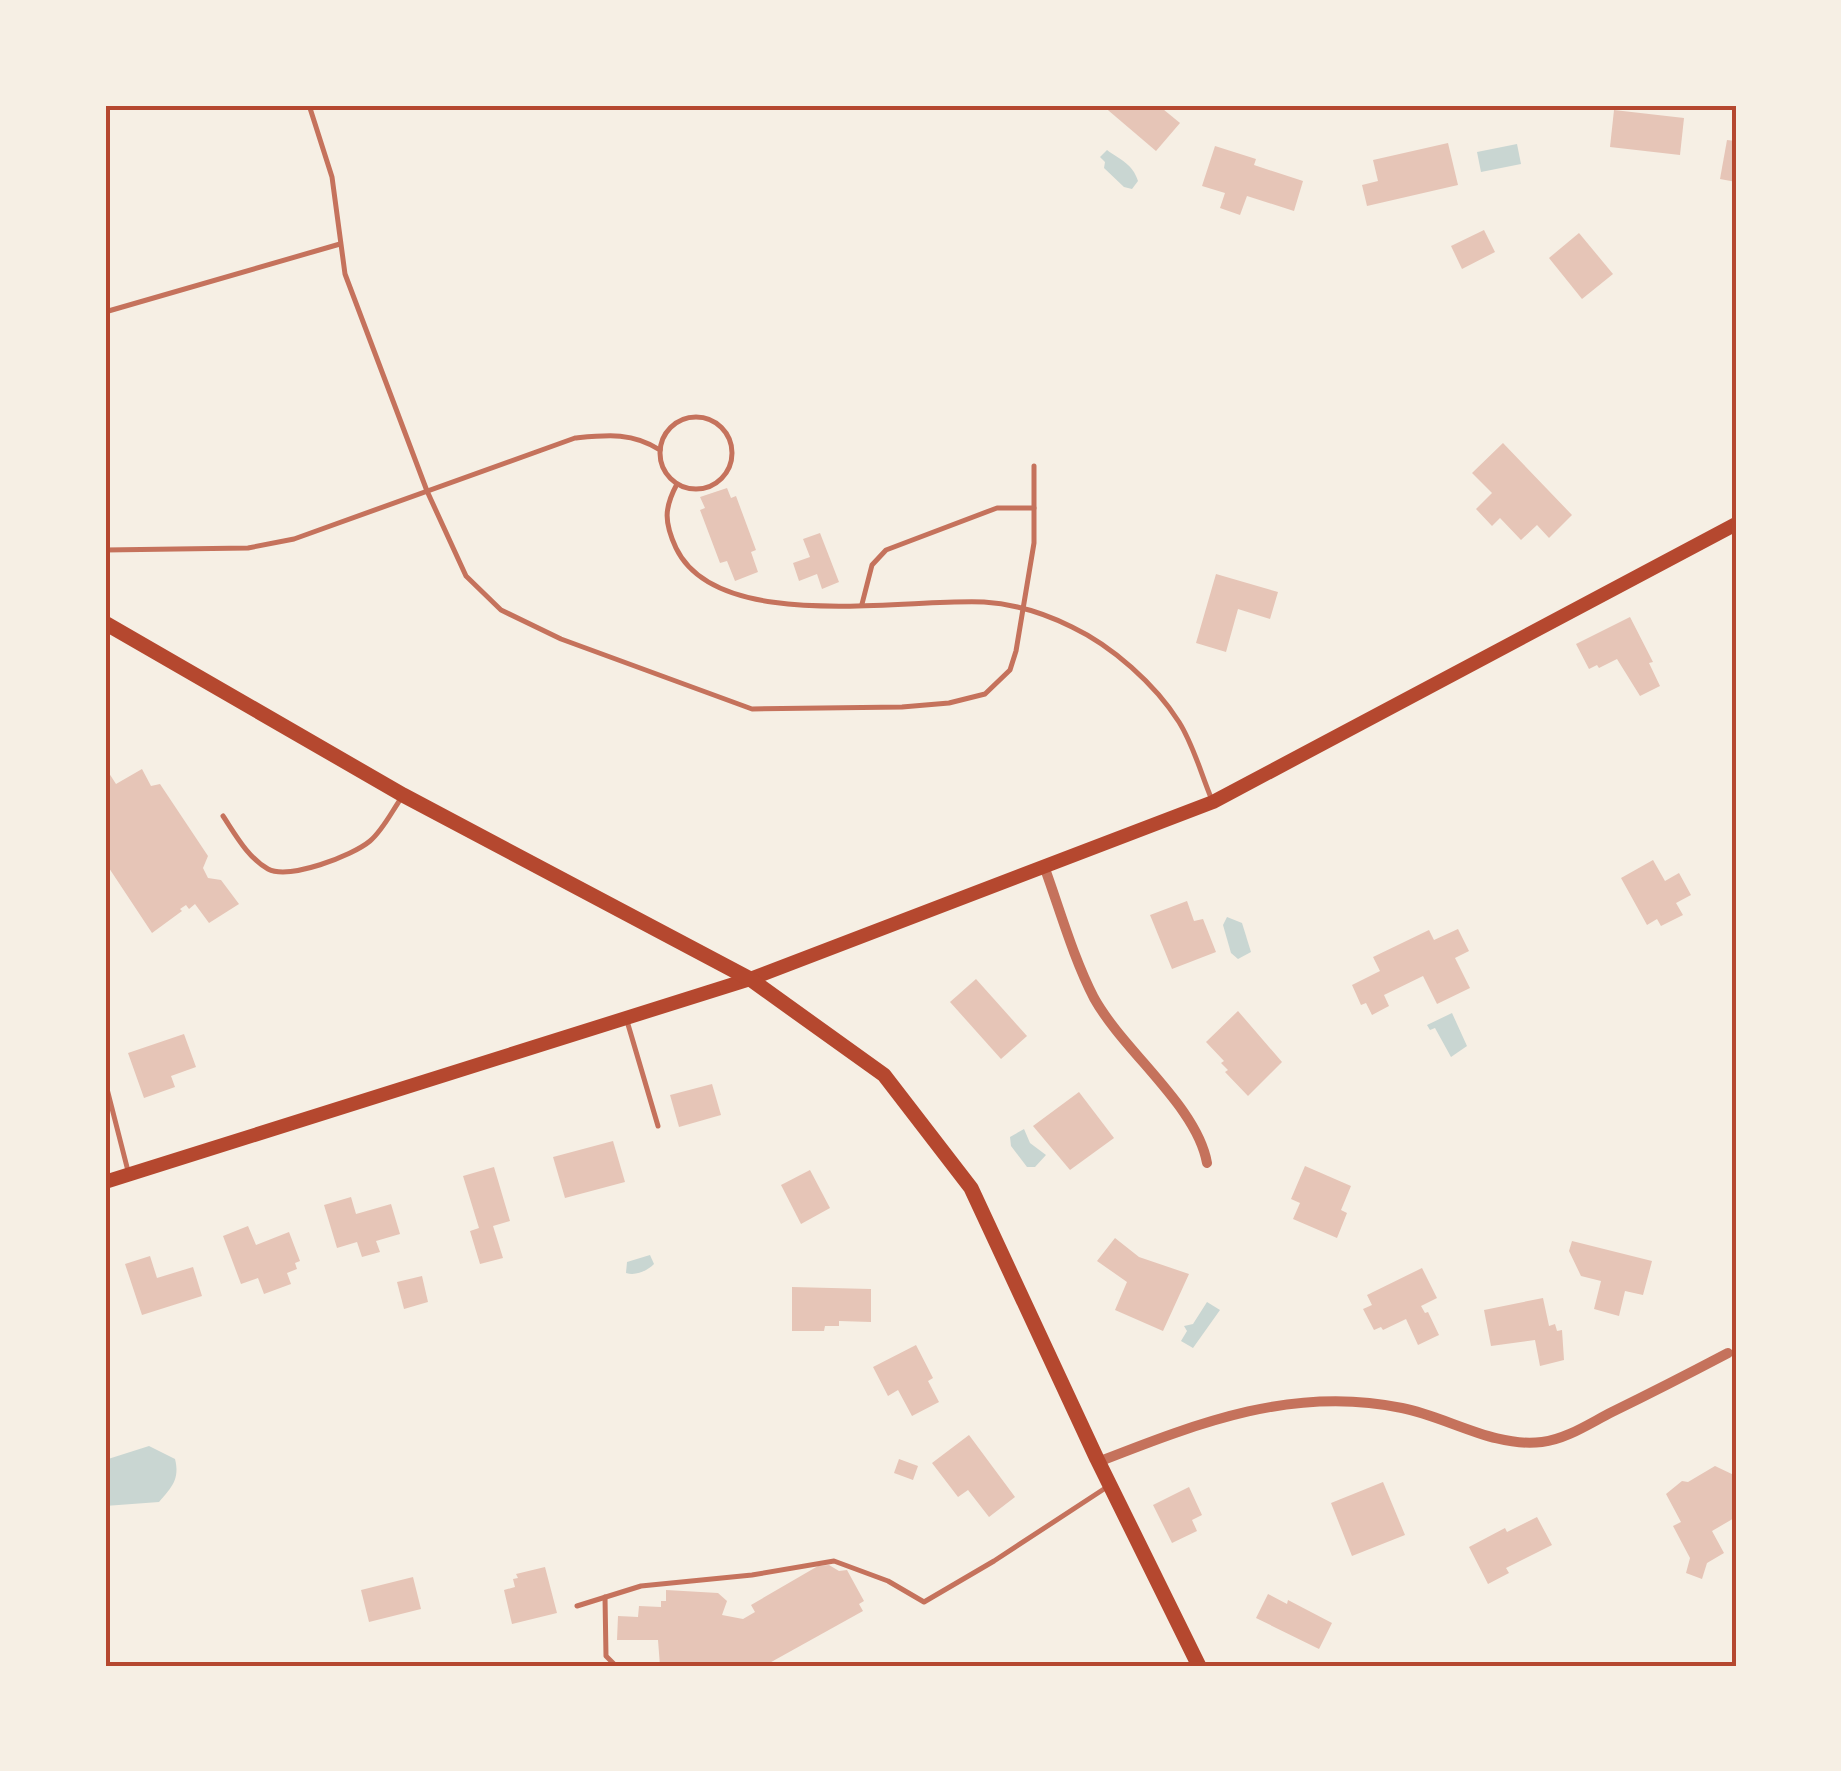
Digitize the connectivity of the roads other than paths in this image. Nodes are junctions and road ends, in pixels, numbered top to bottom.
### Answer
1 (309, 105) edge
2 (340, 244) junction
3 (105, 312) edge
4 (660, 450) junction
5 (1034, 466) dead end
6 (677, 484) junction
7 (427, 491) junction
8 (1035, 508) junction
9 (1736, 524) edge
10 (105, 550) edge
11 (862, 604) junction
12 (1022, 607) junction
13 (105, 623) edge
14 (403, 795) junction
15 (1213, 802) junction
16 (223, 816) dead end
17 (1044, 866) junction
18 (750, 979) junction
19 (626, 1018) junction
20 (105, 1081) edge
21 (658, 1126) dead end
22 (1207, 1164) dead end
23 (129, 1174) junction
24 (105, 1182) edge
25 (1728, 1353) dead end
26 (1098, 1462) junction
27 (1110, 1485) junction
28 (605, 1597) junction
29 (577, 1606) dead end
30 (616, 1666) edge
31 (1200, 1666) edge

1 - 2 lane
2 - 3 lane
2 - 7 lane
4 - 6 lane
4 - 6 lane
4 - 7 lane
5 - 8 lane
6 - 11 lane
7 - 10 lane
7 - 12 lane
8 - 11 lane
8 - 12 lane
9 - 15 main road
11 - 12 lane
12 - 15 lane
13 - 14 main road
14 - 16 lane
14 - 18 main road
15 - 17 main road
17 - 18 main road
17 - 22 street
18 - 19 main road
18 - 26 main road
19 - 21 lane
19 - 23 main road
20 - 23 lane
23 - 24 main road
25 - 26 street
26 - 27 main road
27 - 28 lane
27 - 31 main road
28 - 29 lane
28 - 30 lane

